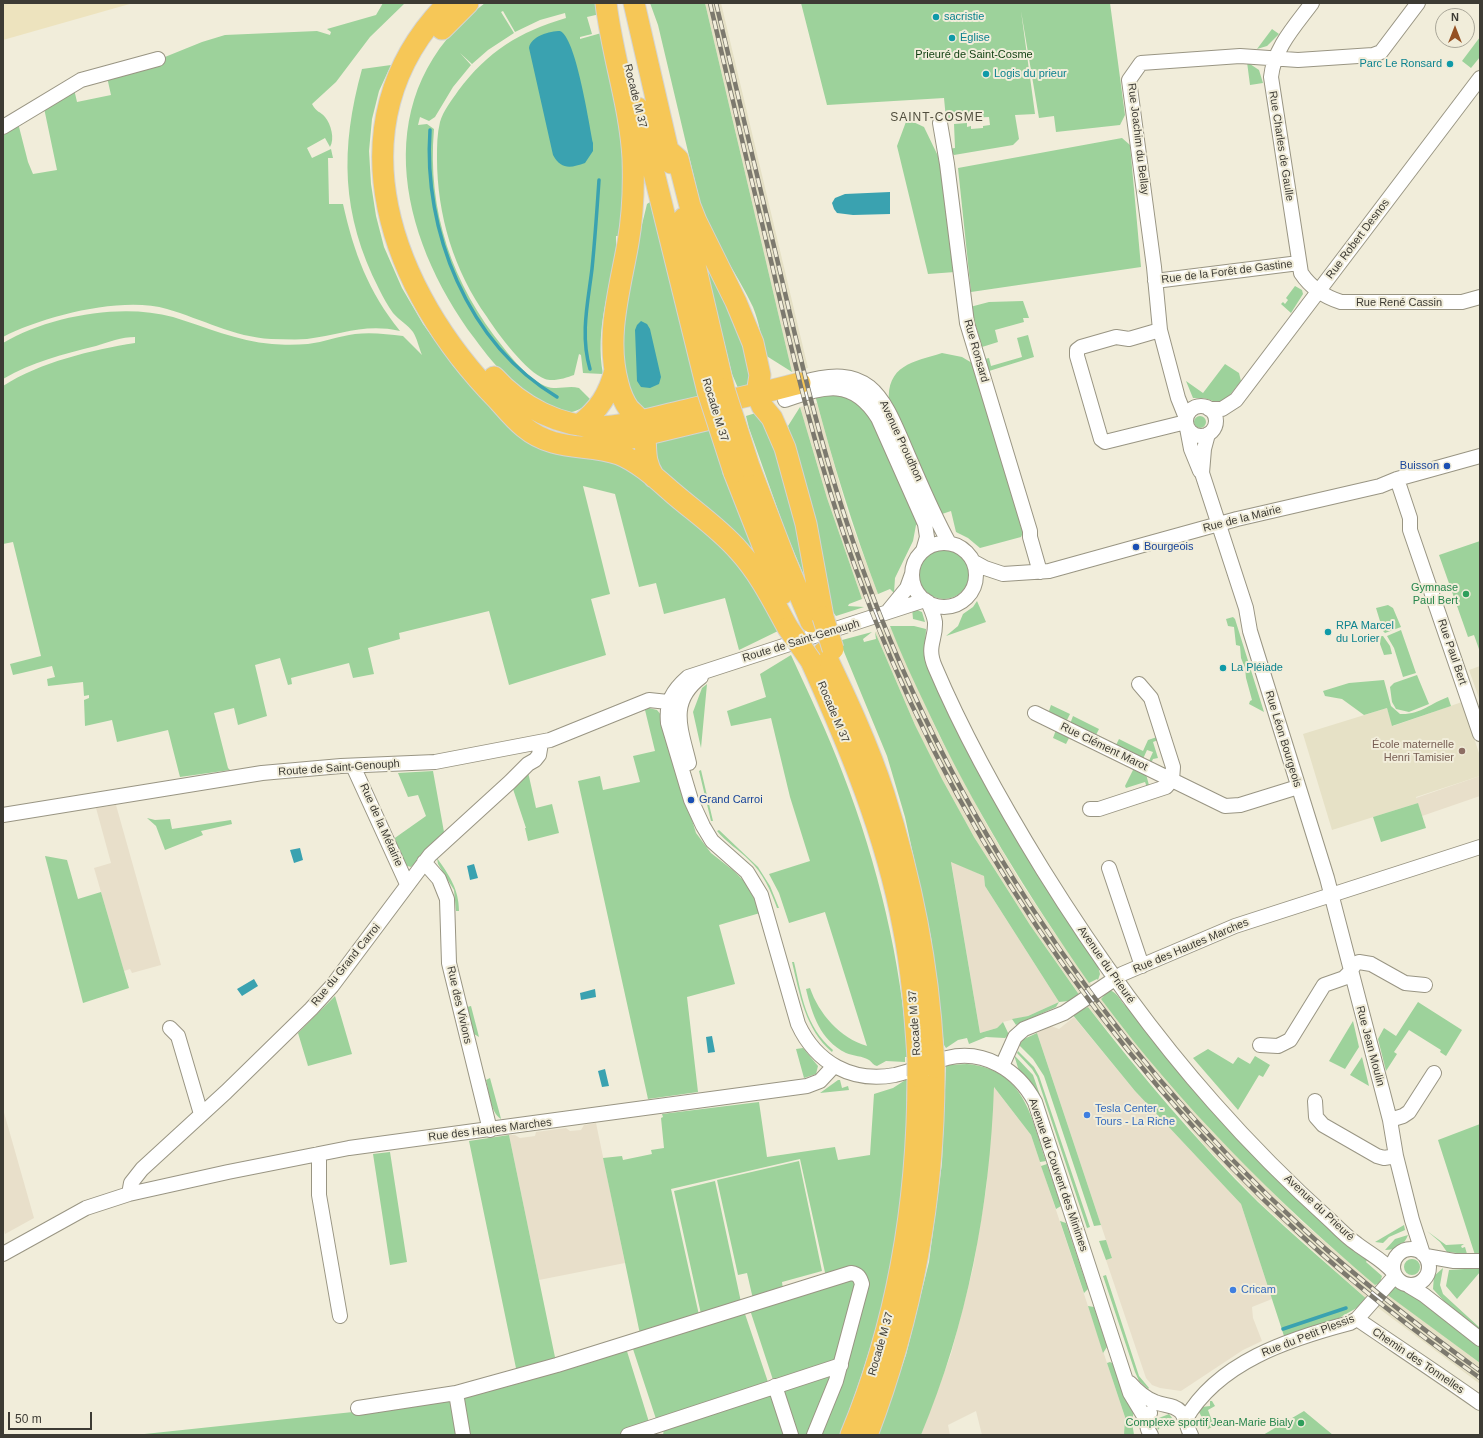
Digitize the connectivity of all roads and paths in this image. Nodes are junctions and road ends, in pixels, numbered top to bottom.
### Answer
1 (448, 3) edge
2 (468, 3) edge
3 (606, 3) edge
4 (612, 3) edge
5 (634, 3) edge
6 (1312, 3) edge
7 (1418, 3) edge
8 (158, 59) dead end
9 (1274, 59) junction
10 (1480, 78) edge
11 (940, 124) dead end
12 (3, 127) edge
13 (668, 150) junction
14 (1299, 263) junction
15 (1155, 281) junction
16 (1320, 292) junction
17 (1480, 297) edge
18 (1160, 330) junction
19 (757, 357) junction
20 (615, 370) junction
21 (800, 382) junction
22 (1175, 385) junction
23 (716, 391) junction
24 (760, 400) junction
25 (785, 400) junction
26 (1236, 400) junction
27 (1203, 408) junction
28 (507, 409) junction
29 (1186, 422) junction
30 (579, 424) junction
31 (643, 428) junction
32 (1211, 432) junction
33 (785, 448) junction
34 (1480, 456) edge
35 (1202, 473) junction
36 (654, 477) junction
37 (1397, 479) junction
38 (1218, 524) junction
39 (949, 543) junction
40 (923, 551) junction
41 (974, 562) junction
42 (1040, 572) junction
43 (912, 574) junction
44 (1004, 574) junction
45 (974, 589) junction
46 (926, 601) junction
47 (954, 606) junction
48 (889, 611) junction
49 (804, 623) junction
50 (935, 624) junction
51 (823, 654) junction
52 (1139, 684) dead end
53 (674, 705) junction
54 (1035, 713) dead end
55 (1480, 734) edge
56 (541, 743) junction
57 (526, 746) junction
58 (528, 764) junction
59 (354, 766) junction
60 (1172, 780) junction
61 (1298, 787) junction
62 (1090, 809) dead end
63 (3, 815) edge
64 (1480, 847) edge
65 (424, 862) junction
66 (1109, 868) dead end
67 (407, 884) junction
68 (1328, 900) junction
69 (1142, 966) junction
70 (1350, 972) junction
71 (1121, 975) junction
72 (1425, 985) dead end
73 (170, 1028) dead end
74 (1260, 1045) dead end
75 (926, 1063) junction
76 (834, 1066) junction
77 (1002, 1066) junction
78 (1434, 1073) dead end
79 (1315, 1101) dead end
80 (201, 1114) junction
81 (1390, 1120) junction
82 (490, 1130) junction
83 (319, 1154) junction
84 (1396, 1156) junction
85 (135, 1193) junction
86 (1412, 1220) junction
87 (1367, 1250) junction
88 (1401, 1252) junction
89 (3, 1254) edge
90 (1425, 1255) junction
91 (1480, 1260) edge
92 (1454, 1261) junction
93 (1429, 1273) junction
94 (1394, 1274) junction
95 (1409, 1286) junction
96 (1444, 1310) junction
97 (340, 1316) dead end
98 (1357, 1319) junction
99 (1480, 1339) edge
100 (841, 1365) junction
101 (1125, 1374) junction
102 (775, 1386) junction
103 (1212, 1386) junction
104 (456, 1393) junction
105 (1480, 1403) edge
106 (1164, 1405) junction
107 (358, 1408) dead end
108 (1185, 1420) junction
109 (657, 1430) edge
110 (1147, 1430) edge
111 (463, 1435) edge
112 (628, 1435) edge
113 (791, 1435) edge
114 (814, 1435) edge
115 (851, 1435) edge
116 (867, 1435) edge
117 (1182, 1435) edge
118 (1190, 1435) edge

1 - 28 highway
2 - 30 highway
3 - 20 highway
4 - 23 highway, Rocade M 37
5 - 13 highway, Rocade M 37
6 - 9 street, Rue Charles de Gaulle
7 - 9 street, Rue Joachim du Bellay
8 - 12 street
9 - 14 street, Rue Charles de Gaulle
9 - 15 street, Rue Joachim du Bellay
10 - 16 street, Rue Robert Desnos
11 - 42 street, Rue Ronsard
13 - 19 highway
13 - 23 highway, Rocade M 37
14 - 15 street, Rue de la Forêt de Gastine
14 - 16 street, Rue Charles de Gaulle
15 - 18 street, Rue Joachim du Bellay
16 - 17 street, Rue René Cassin
16 - 26 street, Rue Robert Desnos
18 - 22 street, Rue Joachim du Bellay
18 - 29 street
19 - 21 highway
19 - 24 highway
20 - 30 highway
20 - 31 highway
21 - 24 highway
21 - 39 street, Avenue Proudhon
22 - 27 street, Rue Joachim du Bellay
22 - 29 street, Rue Joachim du Bellay
23 - 49 highway, Rocade M 37, bridge
24 - 25 highway
24 - 31 highway
24 - 33 highway
25 - 33 highway
25 - 40 street, Avenue Proudhon
26 - 27 street, Rue Robert Desnos
26 - 32 street, Rue Robert Desnos
27 - 29 street
27 - 32 street
28 - 31 highway
28 - 36 highway
29 - 32 street
29 - 35 street, Rue Joachim du Bellay
30 - 31 highway
31 - 36 highway
32 - 35 street, Rue Joachim du Bellay
33 - 49 highway
34 - 37 street, Rue de la Mairie
35 - 38 street, Rue Joachim du Bellay
36 - 49 highway
37 - 38 street, Rue de la Mairie
37 - 55 street, Rue Paul Bert
38 - 42 street, Rue de la Mairie
38 - 61 street, Rue Léon Bourgeois
39 - 40 street
39 - 41 street
40 - 43 street
41 - 44 street, Rue de la Mairie
41 - 45 street
42 - 44 street, Rue de la Mairie
43 - 46 street
43 - 48 street, Route de Saint-Genouph
44 - 45 street, Rue de la Mairie
45 - 47 street
46 - 47 street
46 - 48 street, Route de Saint-Genouph
46 - 50 street, Avenue du Prieuré
47 - 50 street
48 - 53 street, Route de Saint-Genouph
49 - 51 highway, Rocade M 37, bridge
49 - 51 highway, bridge
50 - 71 street, Avenue du Prieuré
51 - 75 highway, Rocade M 37
51 - 75 highway, Rocade M 37
52 - 60 street
53 - 56 street, Route de Saint-Genouph
53 - 76 street, Avenue du Couvent des Minimes
54 - 60 street, Rue Clément Marot
56 - 57 street, Route de Saint-Genouph
56 - 58 street, Rue du Grand Carroi
57 - 58 street
57 - 59 street, Route de Saint-Genouph
58 - 65 street, Rue du Grand Carroi
59 - 63 street, Route de Saint-Genouph
59 - 67 street, Rue de la Métairie
60 - 61 street, Rue Clément Marot
60 - 62 street
61 - 68 street, Rue Léon Bourgeois
64 - 68 street, Rue des Hautes Marches
65 - 67 street, Rue du Grand Carroi
65 - 82 street, Rue des Vivions
66 - 69 street
67 - 80 street, Rue du Grand Carroi
68 - 69 street, Rue des Hautes Marches
68 - 70 street, Rue Jean Moulin
69 - 71 street, Rue des Hautes Marches
70 - 72 street
70 - 74 street
70 - 81 street, Rue Jean Moulin
71 - 77 street, Rue des Hautes Marches
71 - 87 street, Avenue du Prieuré
73 - 80 street
75 - 115 highway, Rocade M 37
75 - 116 highway, Rocade M 37
76 - 77 street, Avenue du Couvent des Minimes
76 - 82 street, Rue des Hautes Marches
77 - 101 street, Avenue du Couvent des Minimes
78 - 81 street
79 - 84 street
80 - 85 street, Rue du Grand Carroi
81 - 84 street, Rue Jean Moulin
82 - 83 street, Rue des Hautes Marches
83 - 85 street, Rue des Hautes Marches
83 - 97 street
84 - 86 street, Rue Jean Moulin
85 - 89 street
86 - 88 street, Rue Jean Moulin
86 - 90 street, Rue Jean Moulin
87 - 88 street, Avenue du Prieuré
87 - 94 street, Avenue du Prieuré
88 - 90 street
88 - 94 street
90 - 92 street
90 - 93 street
91 - 92 street
92 - 93 street
93 - 95 street
93 - 96 street
94 - 95 street
94 - 98 street, Rue du Petit Plessis
95 - 96 street
96 - 99 street
98 - 103 street, Rue du Petit Plessis
98 - 105 street, Chemin des Tonnelles
100 - 102 street
100 - 104 street
100 - 114 street
101 - 106 street, Avenue du Couvent des Minimes
101 - 110 street, Avenue du Couvent des Minimes
102 - 109 street
102 - 113 street
103 - 106 street, Rue du Petit Plessis
103 - 108 street, Rue du Petit Plessis
104 - 107 street
104 - 111 street
106 - 108 street, Avenue du Couvent des Minimes
106 - 110 street, Avenue du Couvent des Minimes
108 - 117 street
108 - 118 street, Avenue du Couvent des Minimes
109 - 112 street

